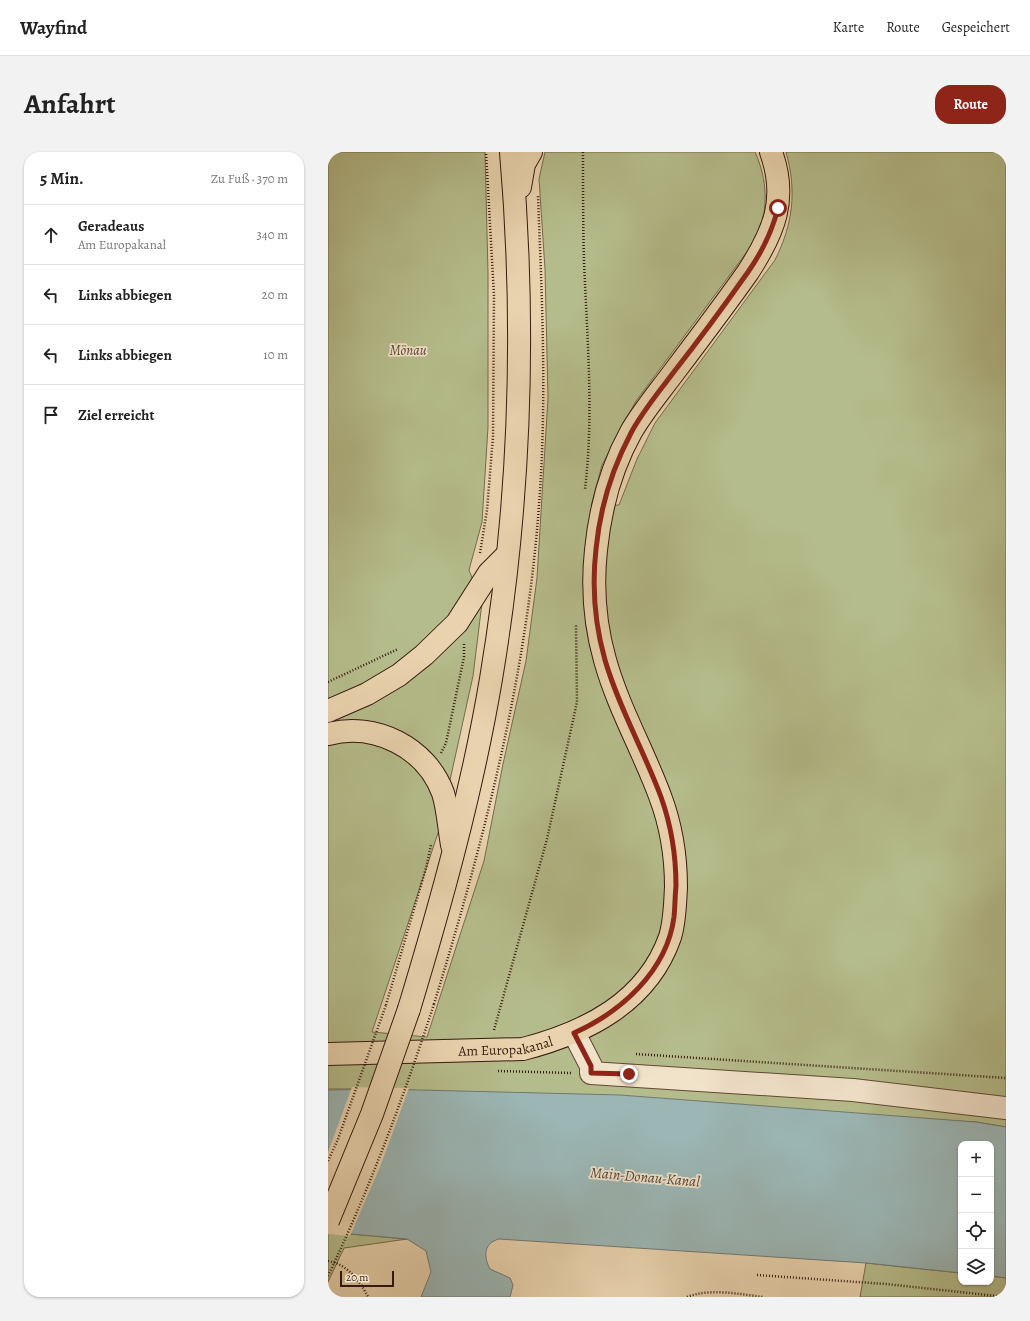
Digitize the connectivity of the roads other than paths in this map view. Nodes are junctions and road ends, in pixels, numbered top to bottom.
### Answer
1 (511, 152) edge
2 (531, 152) edge
3 (771, 152) edge
4 (515, 195) junction
5 (507, 555) junction
6 (328, 711) edge
7 (328, 734) edge
8 (454, 854) junction
9 (574, 1033) junction
10 (328, 1045) edge
11 (380, 1052) junction
12 (328, 1054) edge
13 (1006, 1108) edge
14 (328, 1221) edge

1 - 4 main road
2 - 4 main road
3 - 9 main road, Am Europakanal
4 - 5 main road
5 - 6 main road
5 - 8 main road
7 - 8 main road
8 - 14 main road, bridge
9 - 11 main road, Am Europakanal
9 - 13 lane
10 - 11 main road, Am Europakanal
11 - 12 main road, Am Europakanal

